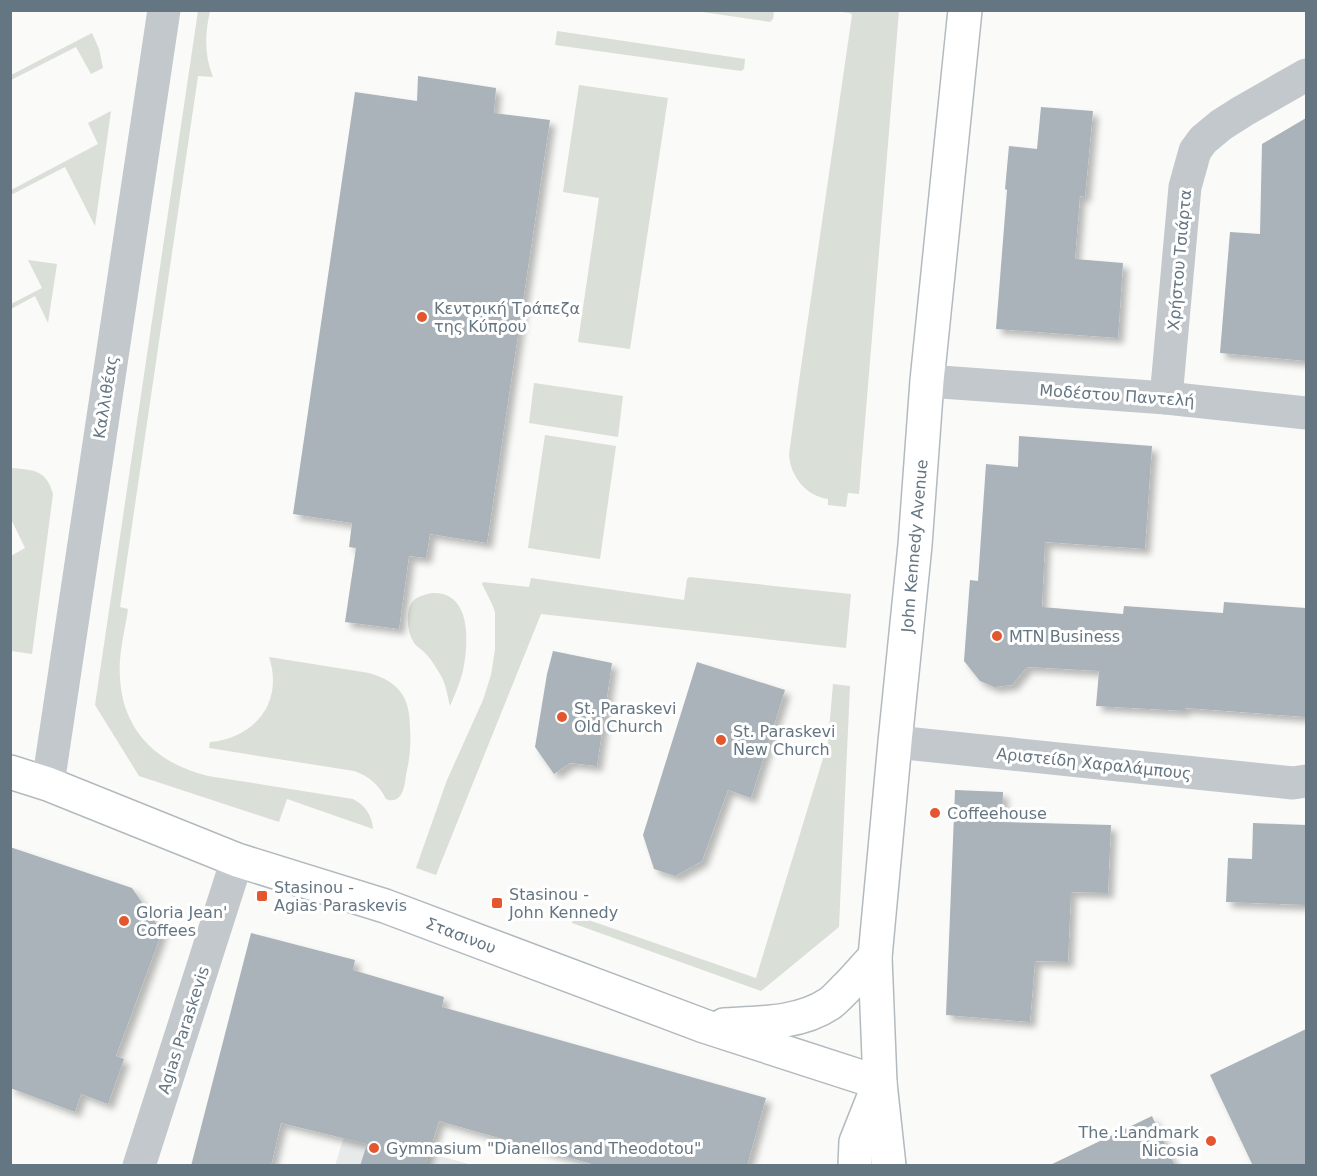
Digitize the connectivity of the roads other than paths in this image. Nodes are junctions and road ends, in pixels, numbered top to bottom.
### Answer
1 (164, 10) edge
2 (964, 10) edge
3 (1306, 75) edge
4 (927, 381) junction
5 (1166, 398) junction
6 (1306, 413) edge
7 (895, 742) junction
8 (10, 772) edge
9 (1300, 782) edge
10 (48, 784) junction
11 (237, 860) junction
12 (875, 957) junction
13 (704, 1026) junction
14 (880, 1083) junction
15 (140, 1166) edge
16 (855, 1166) edge
17 (890, 1166) edge

1 - 10 street, Καλλιθέας
2 - 4 main road, John Kennedy Avenue
3 - 5 street, Χρήστου Τσιάρτα
4 - 5 street, Μοδέστου Παντελή
4 - 7 main road, John Kennedy Avenue
5 - 6 street, Μοδέστου Παντελή
7 - 9 street, Αριστείδη Χαραλάμπους
7 - 12 main road, John Kennedy Avenue
8 - 10 main road, Στασινου
10 - 11 main road, Στασινου
11 - 13 main road, Στασινου
11 - 15 street, Agias Paraskevis
12 - 13 main road
12 - 14 main road, John Kennedy Avenue
13 - 14 main road, Στασινου
14 - 16 main road, John Kennedy Avenue
14 - 17 main road, John Kennedy Avenue

